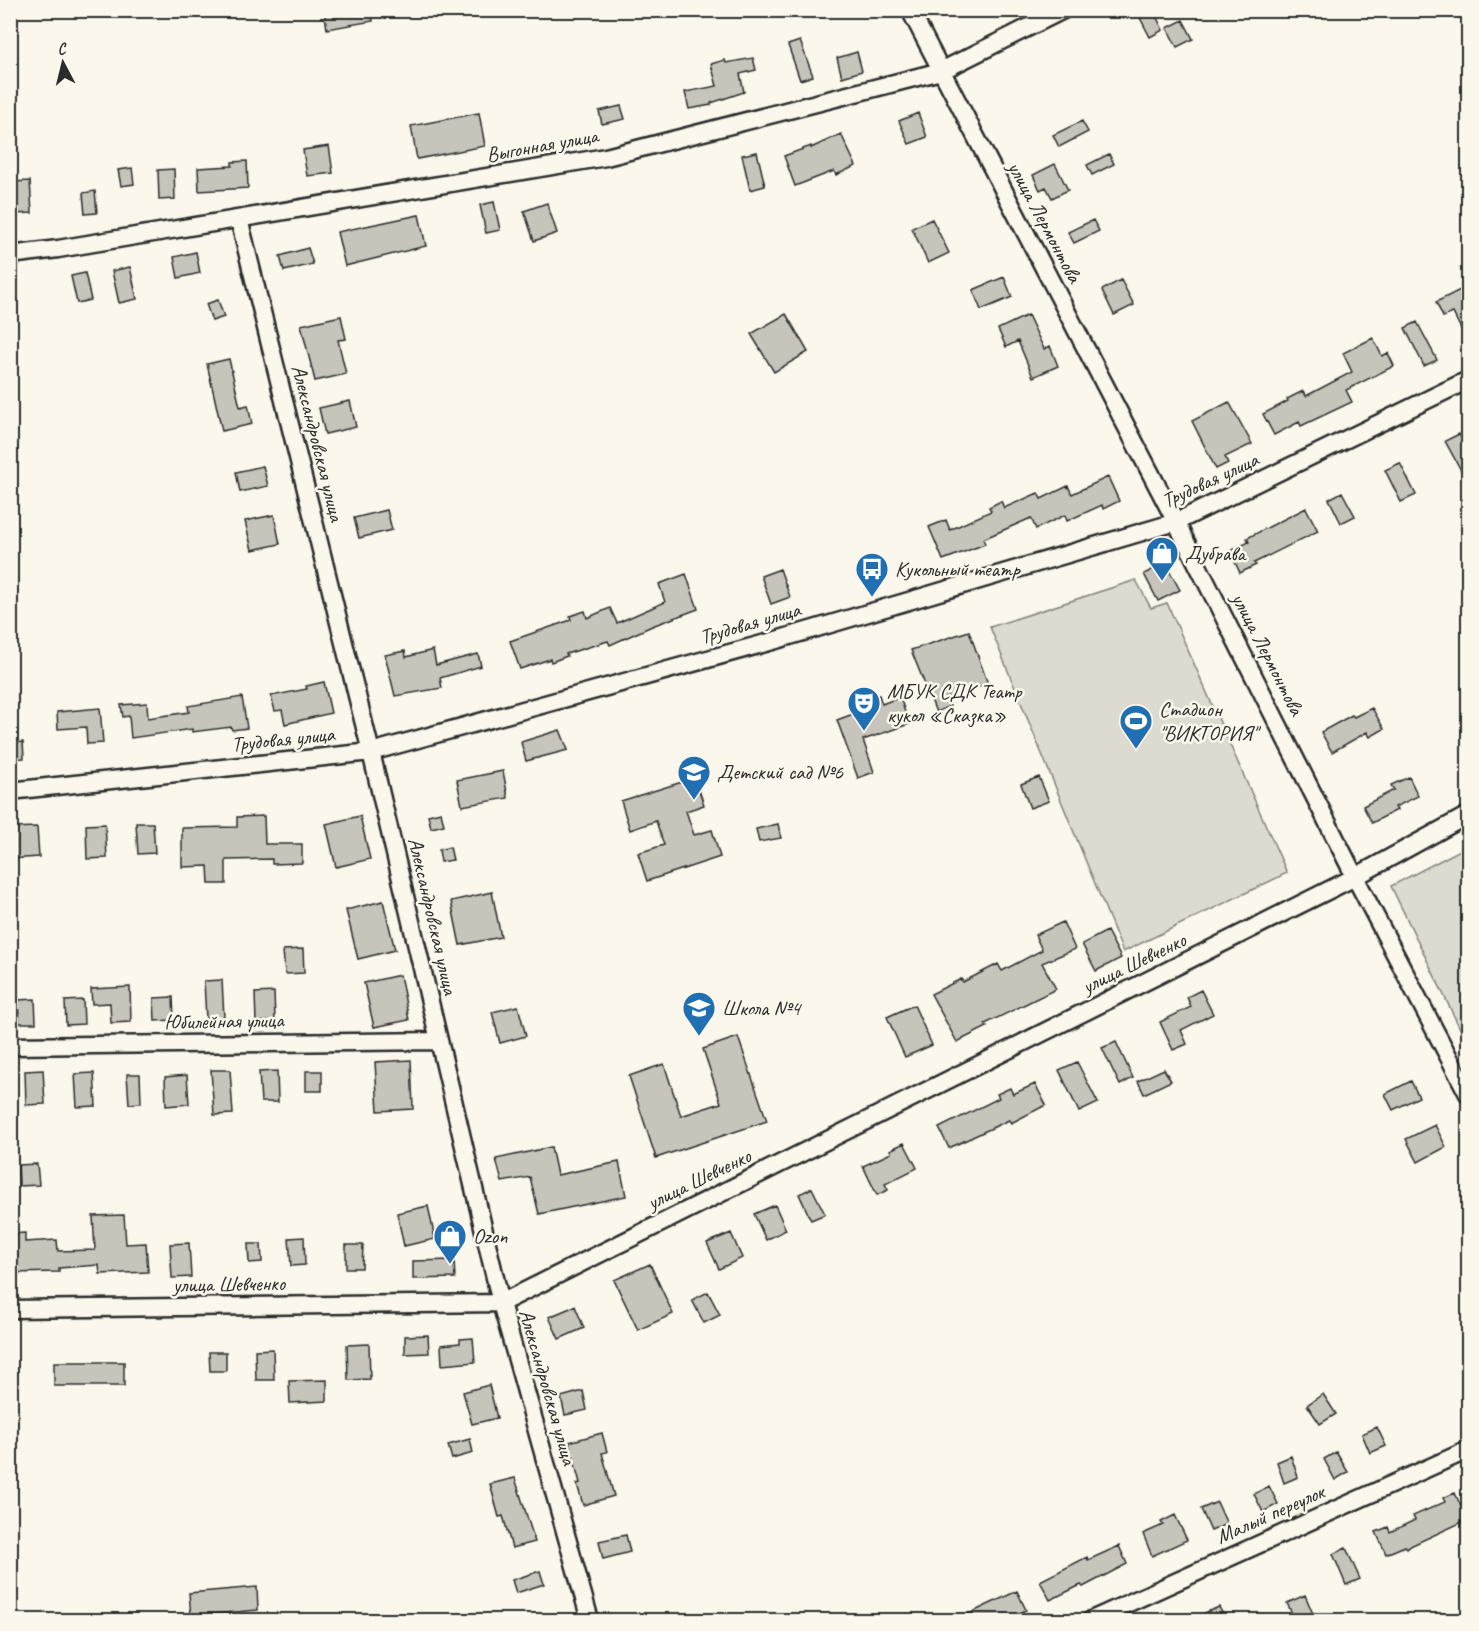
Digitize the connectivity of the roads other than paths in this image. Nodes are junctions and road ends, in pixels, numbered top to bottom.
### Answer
1 (910, 10) edge
2 (1063, 10) edge
3 (941, 71) junction
4 (239, 219) junction
5 (10, 255) edge
6 (1468, 380) edge
7 (1176, 522) junction
8 (371, 752) junction
9 (10, 791) edge
10 (1468, 815) edge
11 (1355, 877) junction
12 (439, 1041) junction
13 (10, 1046) edge
14 (1468, 1094) edge
15 (501, 1303) junction
16 (10, 1309) edge
17 (1468, 1450) edge
18 (590, 1620) edge
19 (1091, 1620) edge

1 - 3 street, улица Лермонтова
2 - 3 street, Выгонная улица
3 - 4 street, Выгонная улица
3 - 7 street, улица Лермонтова
4 - 5 street, Выгонная улица
4 - 8 street, Александровская улица
6 - 7 street, Трудовая улица
7 - 8 street, Трудовая улица
7 - 11 street, улица Лермонтова
8 - 9 street, Трудовая улица
8 - 12 street, Александровская улица
10 - 11 street, улица Шевченко
11 - 14 street, улица Лермонтова
11 - 15 street, улица Шевченко
12 - 13 street, Юбилейная улица
12 - 15 street, Александровская улица
15 - 16 street, улица Шевченко
15 - 18 street, Александровская улица
17 - 19 street, Малый переулок

